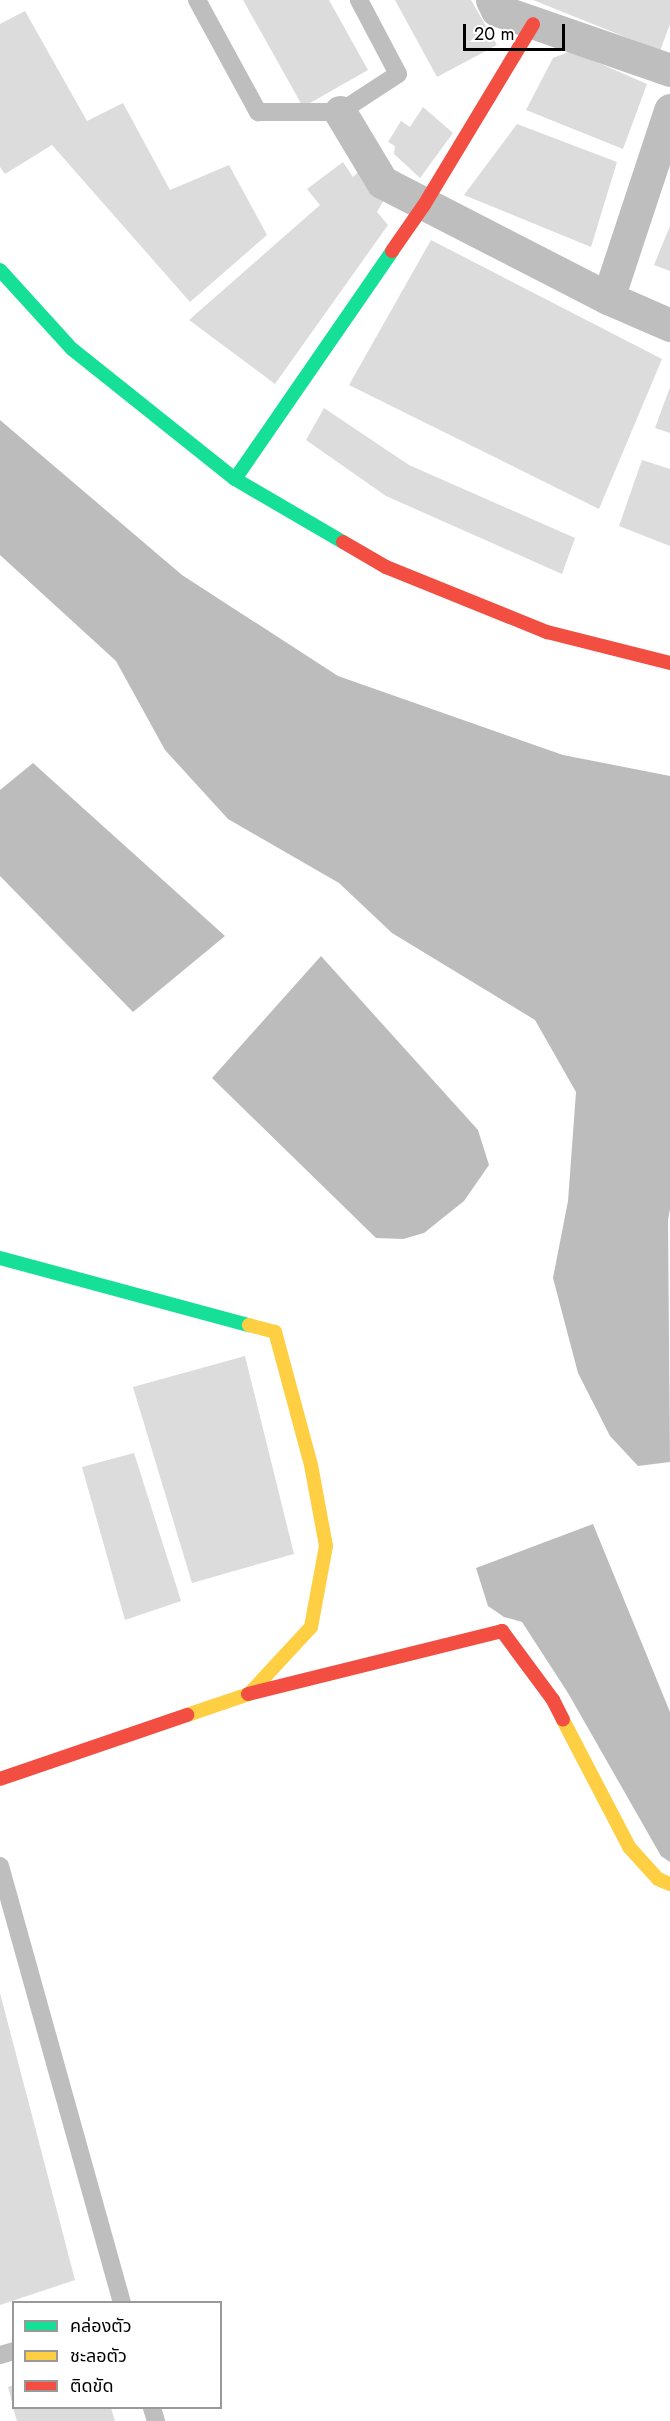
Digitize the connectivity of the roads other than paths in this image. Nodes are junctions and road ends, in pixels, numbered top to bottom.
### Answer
1 (197, 0) edge
2 (359, 0) edge
3 (492, 0) edge
4 (533, 24) junction
5 (670, 70) edge
6 (670, 110) edge
7 (340, 112) junction
8 (424, 205) junction
9 (0, 270) edge
10 (608, 298) junction
11 (670, 325) edge
12 (234, 479) junction
13 (670, 663) edge
14 (0, 1258) edge
15 (248, 1694) junction
16 (0, 1779) edge
17 (0, 1866) edge
18 (670, 1884) edge
19 (122, 2301) edge

1 - 7 lane
2 - 7 lane
3 - 4 street
4 - 5 street
4 - 8 street
6 - 10 street
7 - 8 street
8 - 10 street
8 - 12 street
9 - 12 street
10 - 11 street
12 - 13 street
14 - 15 street
15 - 16 street
15 - 18 street
17 - 19 lane

